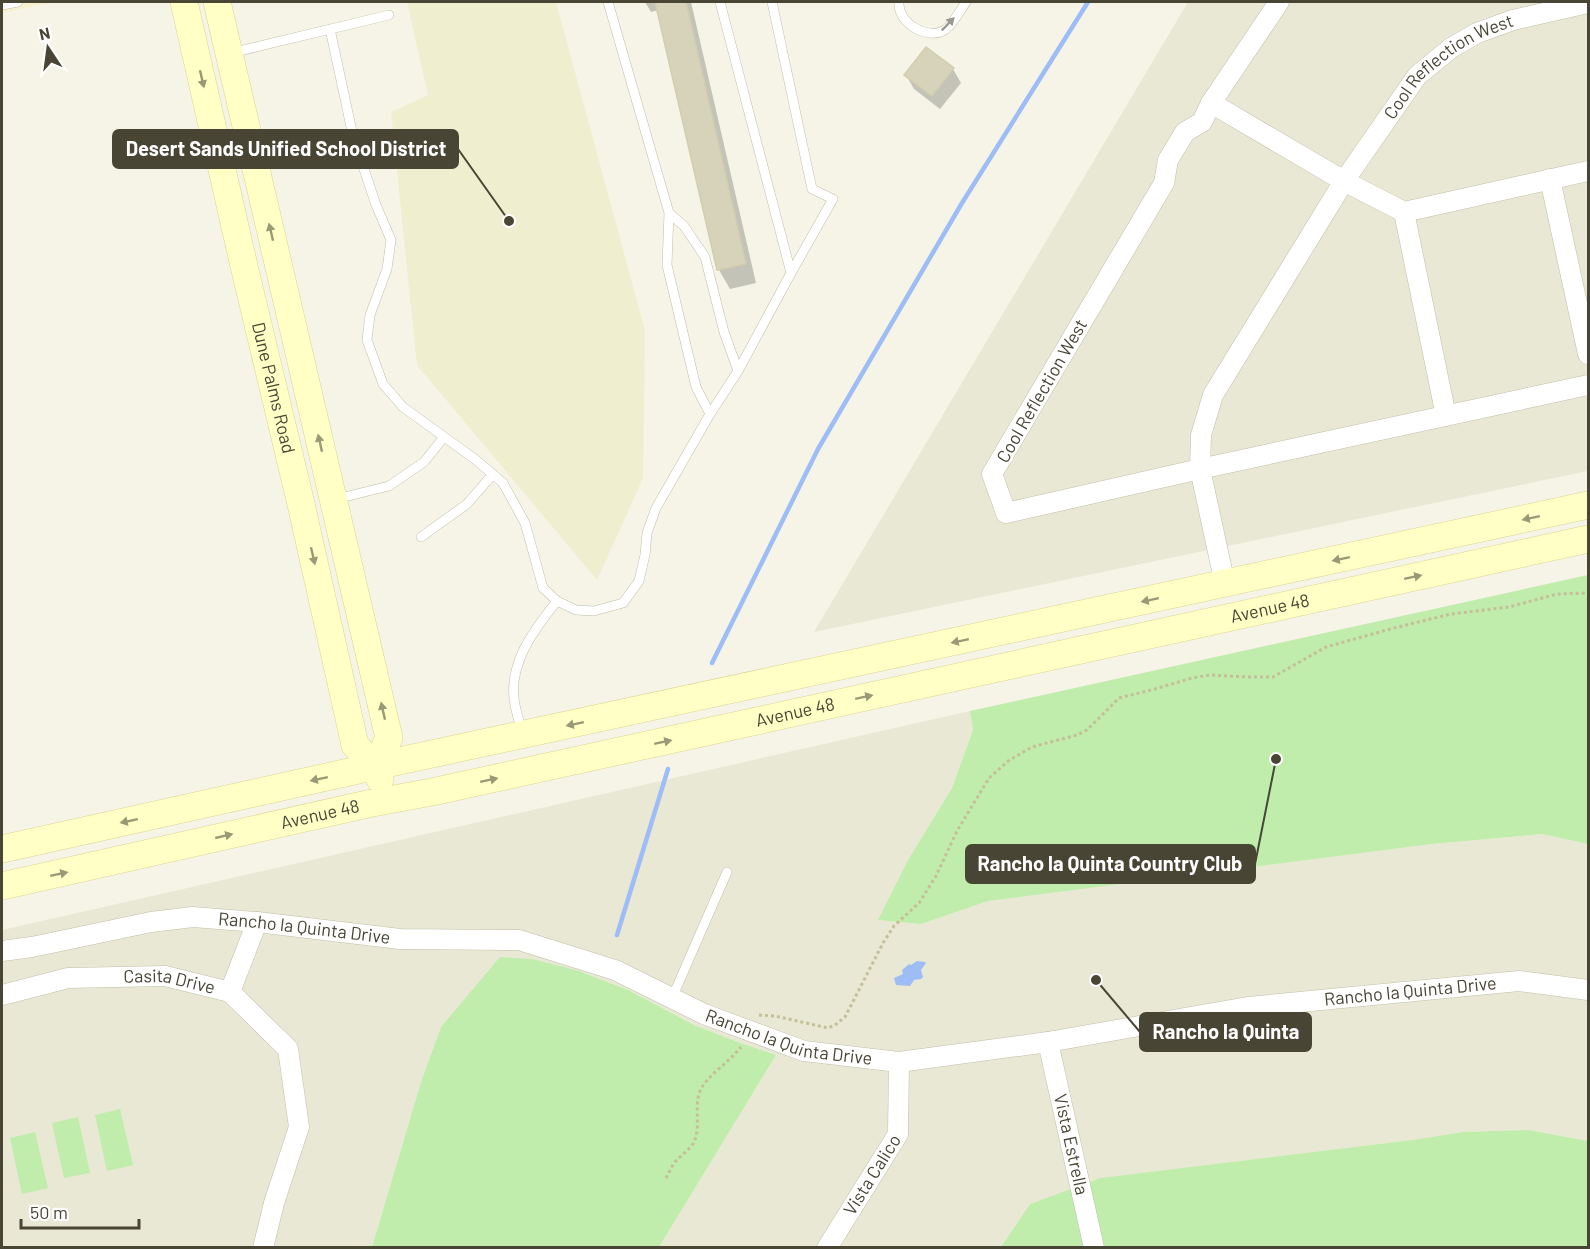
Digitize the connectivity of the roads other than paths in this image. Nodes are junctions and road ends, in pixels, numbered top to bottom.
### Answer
1 (18, 2) edge
2 (184, 2) edge
3 (188, 2) edge
4 (217, 2) edge
5 (608, 2) edge
6 (720, 2) edge
7 (772, 2) edge
8 (899, 2) edge
9 (966, 2) edge
10 (1279, 2) edge
11 (1588, 3) edge
12 (2, 5) edge
13 (389, 15) dead end
14 (330, 29) junction
15 (229, 53) junction
16 (1211, 103) junction
17 (1588, 171) edge
18 (1550, 179) junction
19 (1344, 181) junction
20 (1404, 212) junction
21 (669, 213) junction
22 (244, 266) junction
23 (791, 273) junction
24 (297, 344) junction
25 (1588, 354) edge
26 (738, 371) junction
27 (1588, 385) edge
28 (710, 414) junction
29 (280, 416) junction
30 (1446, 416) junction
31 (444, 437) junction
32 (1200, 469) junction
33 (493, 474) junction
34 (333, 500) junction
35 (1588, 505) edge
36 (1588, 524) edge
37 (421, 537) dead end
38 (1588, 539) edge
39 (1441, 571) junction
40 (1224, 584) junction
41 (557, 601) junction
42 (1232, 617) junction
43 (523, 735) junction
44 (376, 766) junction
45 (385, 800) junction
46 (2, 849) edge
47 (728, 872) dead end
48 (2, 886) edge
49 (257, 922) junction
50 (2, 951) edge
51 (1588, 990) edge
52 (230, 992) junction
53 (2, 995) edge
54 (672, 998) junction
55 (1048, 1042) junction
56 (899, 1062) junction
57 (263, 1248) edge
58 (827, 1248) edge
59 (1094, 1248) edge

1 - 12 lane
2 -> 22 main road, Dune Palms Road
3 - 15 main road
4 - 15 main road, Dune Palms Road
5 - 21 lane
6 - 23 lane
7 - 23 lane
8 -> 9 lane
10 - 16 street, Cool Reflection West
11 - 19 street, Cool Reflection West
13 - 14 lane
14 - 15 lane
14 - 31 lane
24 -> 15 main road, Dune Palms Road
16 - 19 street
16 - 32 street, Cool Reflection West
17 - 18 street
18 - 20 street
18 - 25 street
19 - 20 street
19 - 32 street, Cool Reflection West
20 - 30 street
21 - 26 lane
21 - 28 lane
22 - 24 main road
22 - 29 main road, Dune Palms Road
23 - 26 lane
34 -> 24 main road, Dune Palms Road
26 - 28 lane
27 - 30 street, Cool Reflection West
28 - 41 lane
29 - 34 main road
29 -> 44 main road, Dune Palms Road
30 - 32 street, Cool Reflection West
31 - 33 lane
31 - 34 lane
32 - 40 street, Cool Reflection West
33 - 37 lane
33 - 41 lane
44 -> 34 main road, Dune Palms Road
35 -> 40 main road, Avenue 48
36 - 39 main road
38 - 39 main road, Avenue 48
42 -> 39 main road, Avenue 48
40 - 42 main road
40 -> 43 main road, Avenue 48
41 - 43 lane
45 -> 42 main road, Avenue 48
43 - 44 main road, Avenue 48
44 - 45 main road
44 -> 46 main road, Avenue 48
48 -> 45 main road, Avenue 48
47 - 54 lane
49 - 50 street, Rancho la Quinta Drive
49 - 52 street
49 - 54 street, Rancho la Quinta Drive
51 - 55 street, Rancho la Quinta Drive
52 - 53 street, Casita Drive
52 - 57 street, Casita Drive
54 - 56 street, Rancho la Quinta Drive
55 - 56 street, Rancho la Quinta Drive
55 - 59 street, Vista Estrella
56 - 58 street, Vista Calico

